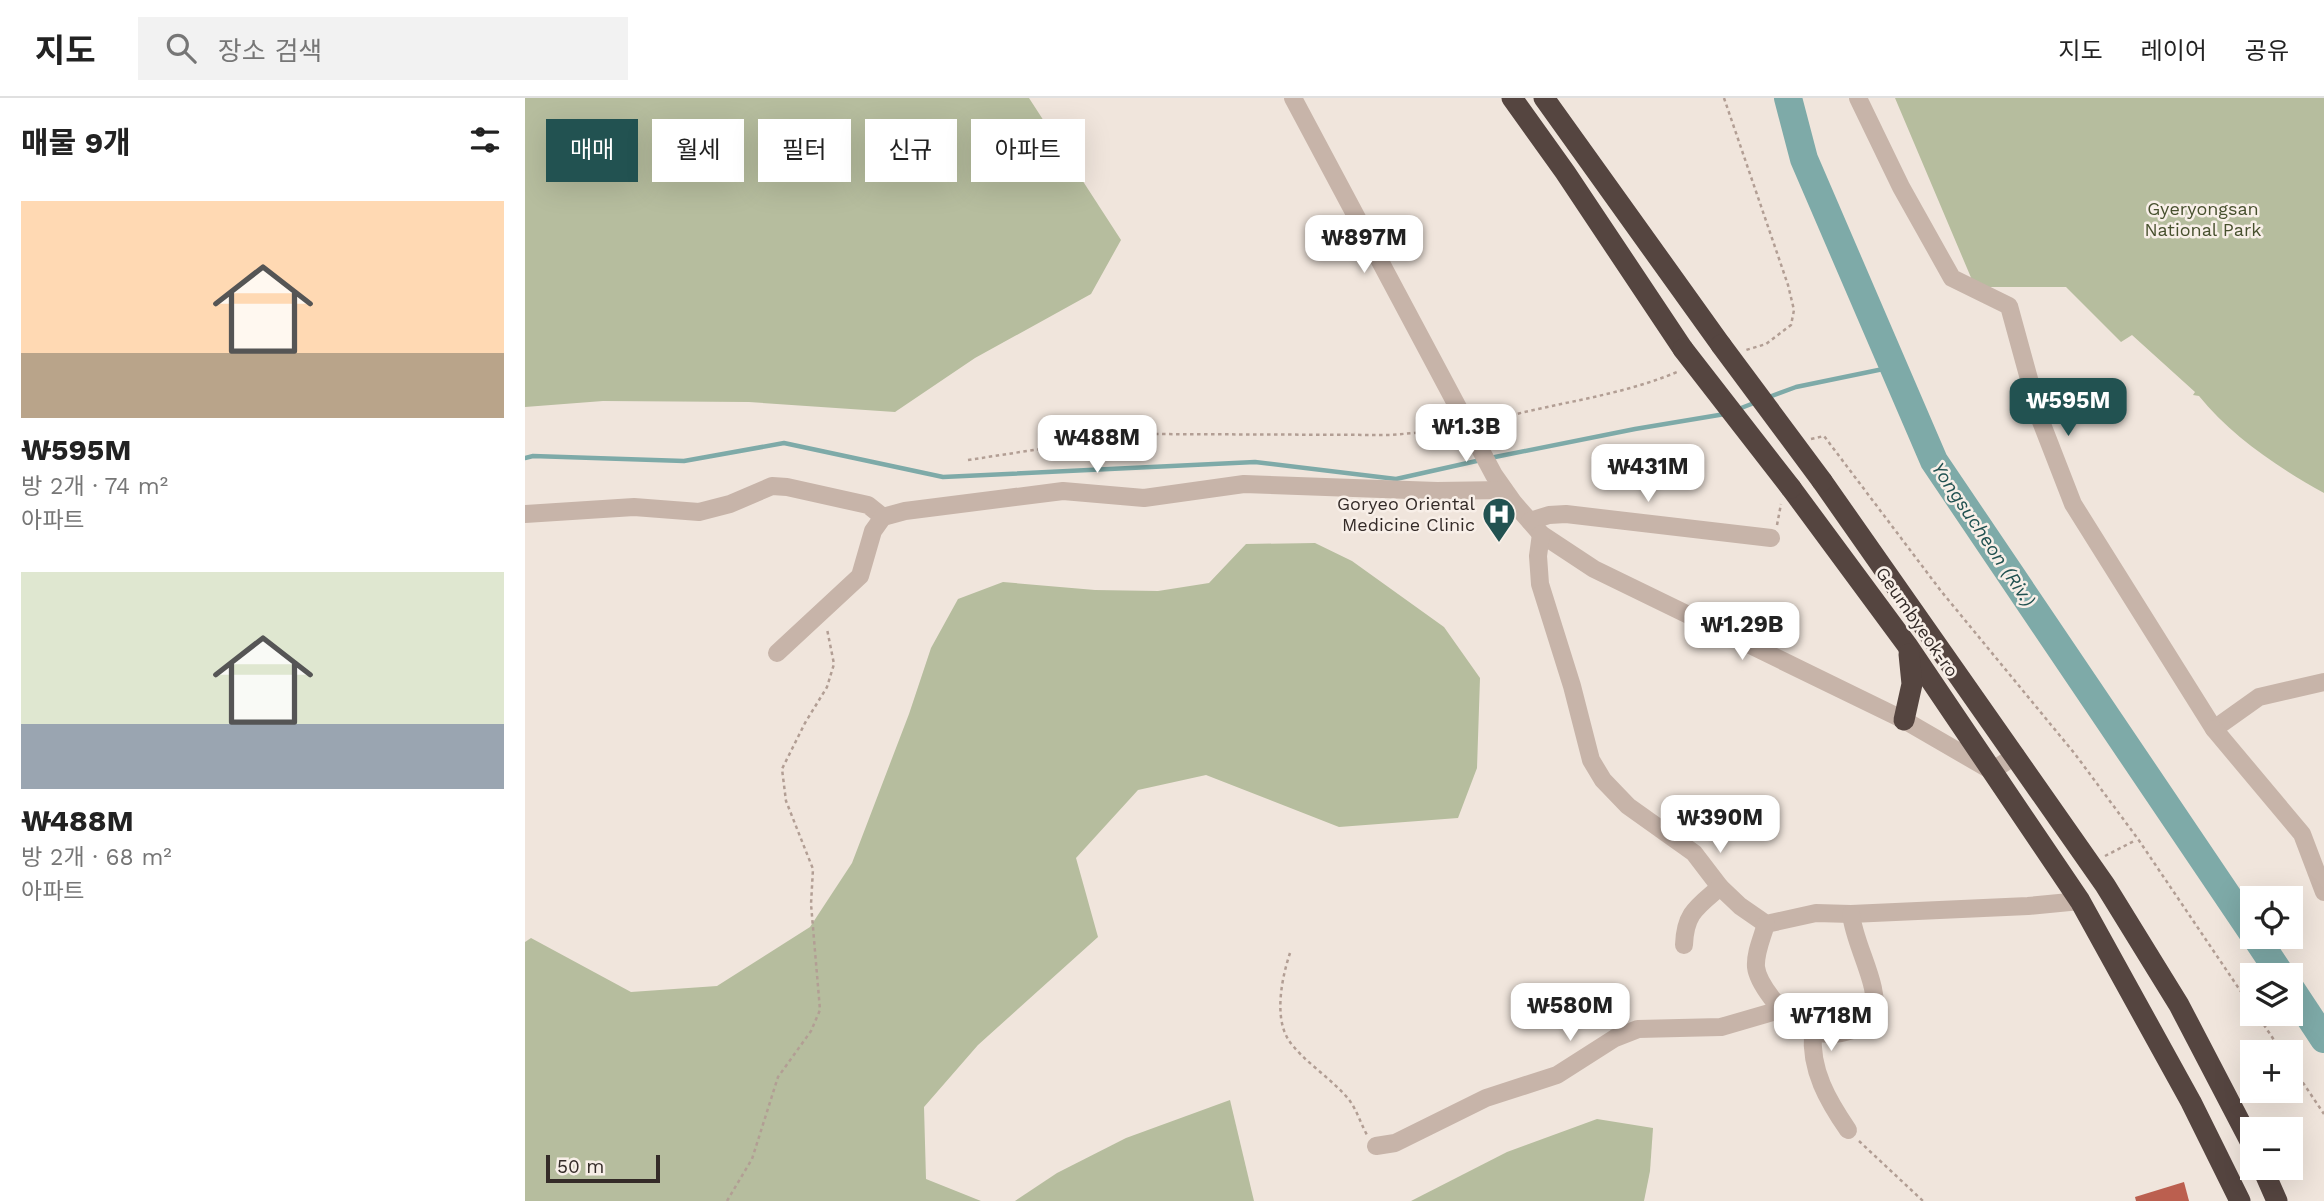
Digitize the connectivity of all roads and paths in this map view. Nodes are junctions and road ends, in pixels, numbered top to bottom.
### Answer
1 (1293, 98) edge
2 (1512, 98) edge
3 (1544, 98) edge
4 (1724, 98) edge
5 (1858, 98) edge
6 (1742, 351) dead end
7 (1681, 370) dead end
8 (1470, 431) junction
9 (1802, 441) dead end
10 (968, 460) dead end
11 (1499, 482) junction
12 (1785, 493) junction
13 (525, 514) edge
14 (883, 517) junction
15 (1536, 528) junction
16 (1771, 538) joint
17 (822, 613) junction
18 (1907, 645) junction
19 (777, 653) dead end
20 (2324, 682) edge
21 (1904, 720) junction
22 (2214, 729) junction
23 (2016, 755) junction
24 (1992, 771) junction
25 (2138, 839) junction
26 (2102, 857) dead end
27 (1720, 887) junction
28 (2324, 892) edge
29 (2080, 901) junction
30 (1850, 914) junction
31 (1766, 924) junction
32 (1684, 945) dead end
33 (1290, 953) dead end
34 (2240, 990) edge
35 (1780, 1010) junction
36 (1813, 1033) junction
37 (2303, 1083) edge
38 (2324, 1114) edge
39 (2240, 1122) edge
40 (1848, 1130) joint
41 (1376, 1146) joint
42 (2268, 1180) edge
43 (727, 1201) edge
44 (1923, 1201) edge
45 (2240, 1201) edge
46 (2277, 1201) edge

1 - 8 street
2 - 12 highway, Geumbyeok-ro, bridge
3 - 23 highway, Geumbyeok-ro, bridge
4 - 6 path
5 - 22 street
7 - 8 path
8 - 10 path
8 - 11 street
9 - 25 path
11 - 14 street
11 - 15 street
12 - 16 path
12 - 18 highway, Geumbyeok-ro
13 - 14 street
14 - 17 street
15 - 16 street
15 - 21 street
15 - 27 street
17 - 19 street
17 - 43 path
18 - 21 highway
18 - 24 highway, Geumbyeok-ro
20 - 22 street
21 - 24 street
22 - 28 street
23 - 24 street
23 - 39 highway, Geumbyeok-ro
24 - 29 highway, Geumbyeok-ro
25 - 26 path
25 - 34 path
27 - 31 street
27 - 32 street
29 - 30 street
29 - 45 highway, Geumbyeok-ro
30 - 31 street
30 - 36 street
31 - 35 street
33 - 41 path
35 - 36 street
35 - 41 street
36 - 40 street
37 - 38 path
40 - 44 path
42 - 46 highway

